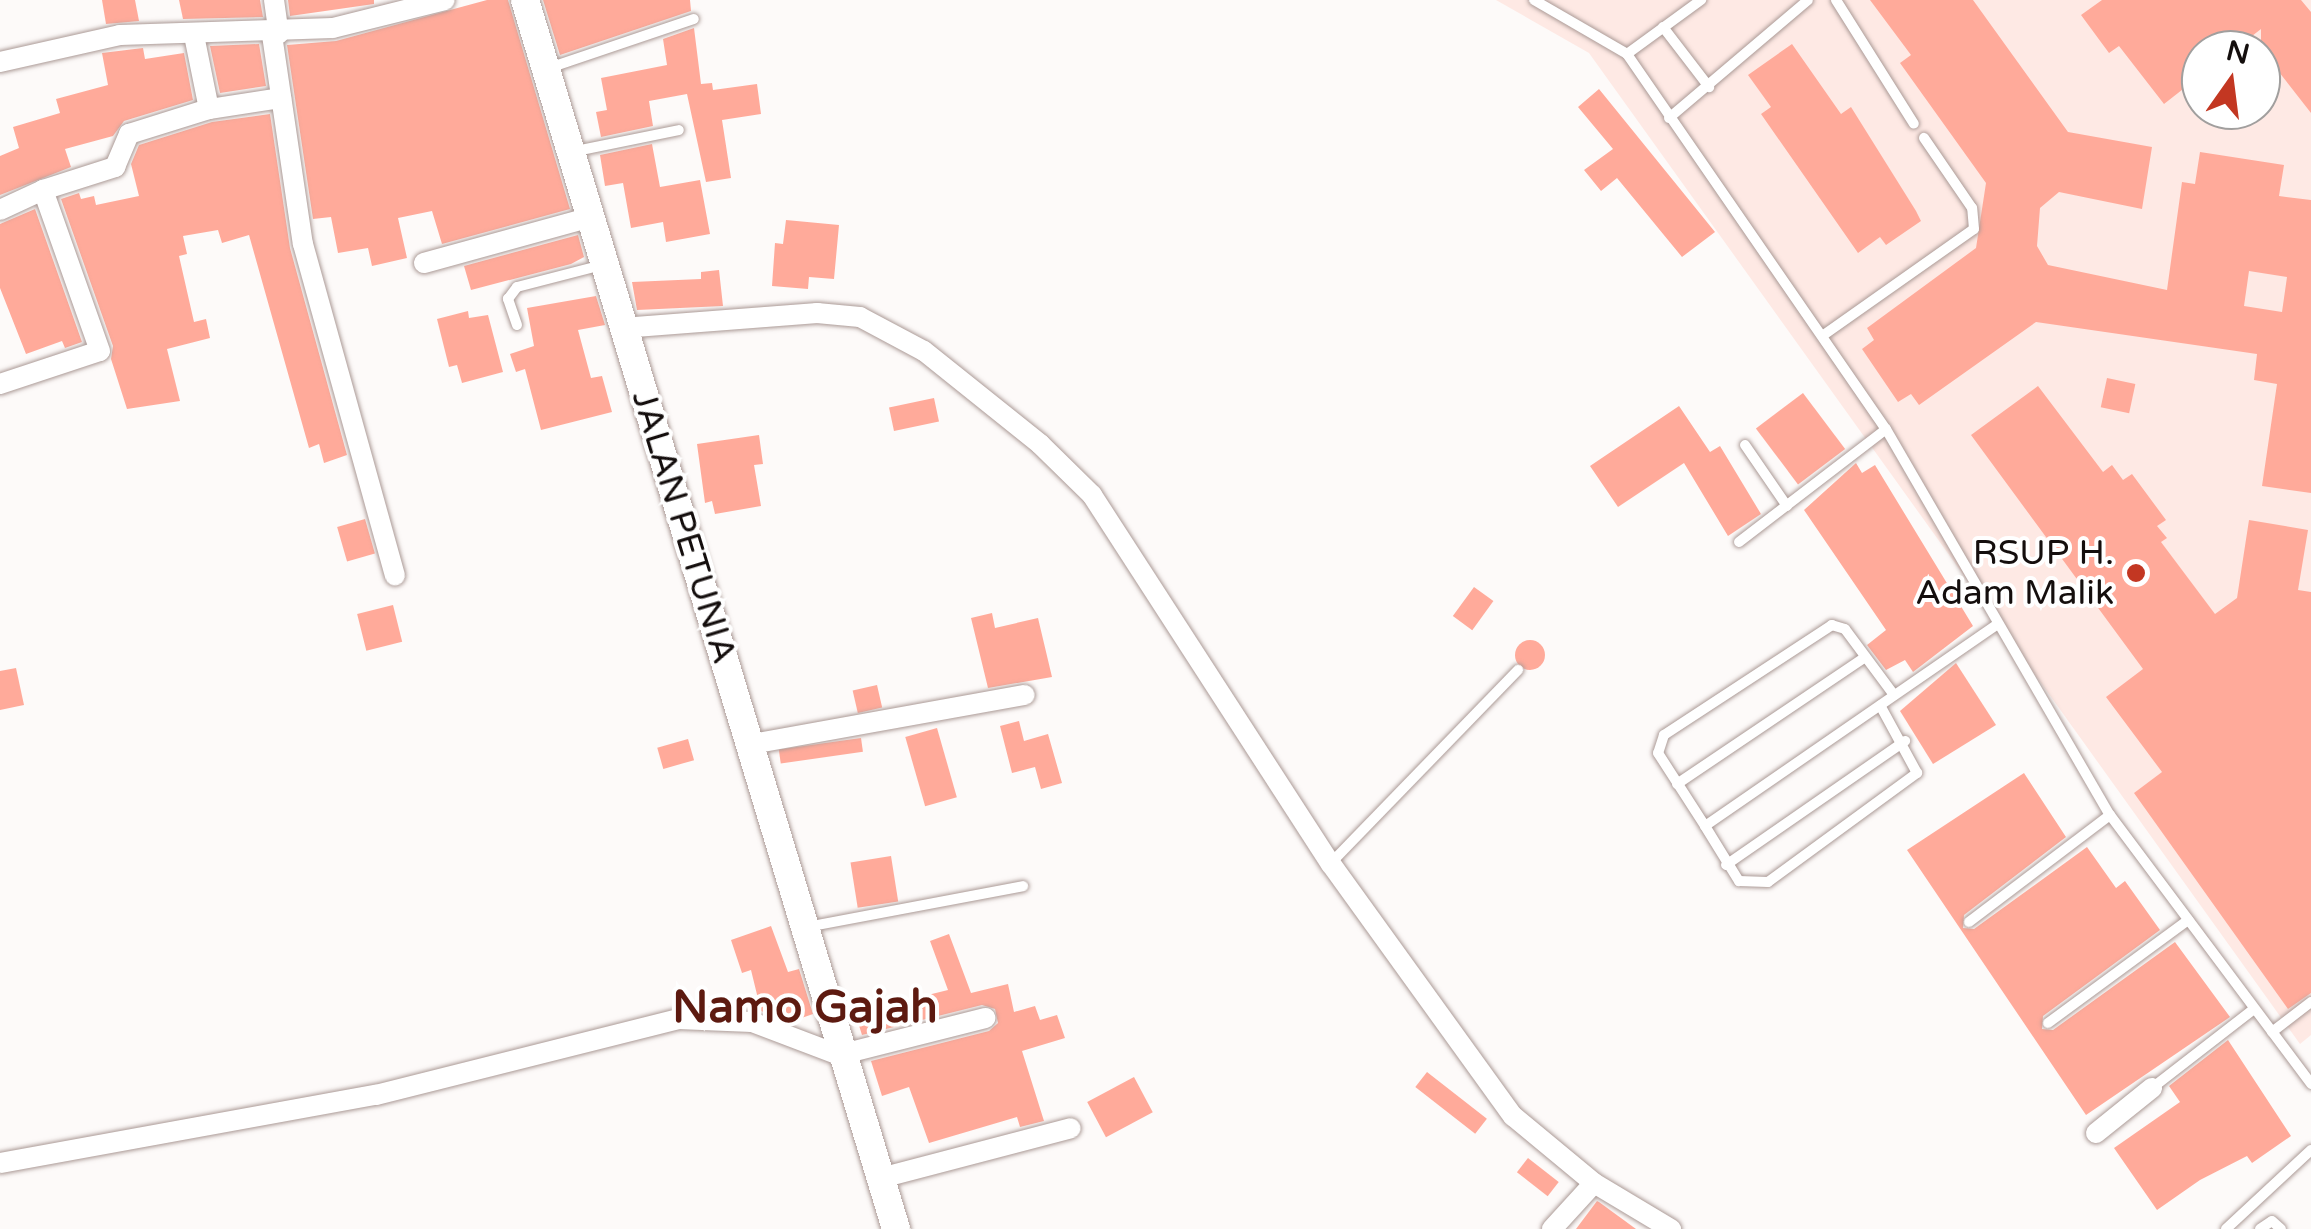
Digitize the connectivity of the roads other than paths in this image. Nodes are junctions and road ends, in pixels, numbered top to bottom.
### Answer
1 (274, 0) edge
2 (446, 0) edge
3 (524, 0) edge
4 (1534, 0) edge
5 (1701, 0) edge
6 (1808, 0) edge
7 (1836, 0) edge
8 (1557, 5) edge
9 (384, 10) edge
10 (694, 19) dead end
11 (1664, 26) junction
12 (194, 35) junction
13 (276, 35) junction
14 (1627, 54) junction
15 (0, 62) edge
16 (545, 69) junction
17 (1709, 87) junction
18 (281, 98) junction
19 (209, 109) junction
20 (1670, 118) junction
21 (1914, 124) dead end
22 (679, 130) dead end
23 (1924, 138) dead end
24 (570, 152) junction
25 (43, 190) junction
26 (0, 210) edge
27 (592, 217) junction
28 (424, 263) dead end
29 (603, 264) junction
30 (517, 325) dead end
31 (622, 328) junction
32 (1825, 334) junction
33 (0, 384) edge
34 (1886, 428) junction
35 (1745, 446) dead end
36 (1787, 506) junction
37 (1740, 542) dead end
38 (395, 575) dead end
39 (1995, 626) junction
40 (1865, 657) junction
41 (1518, 670) dead end
42 (1025, 695) dead end
43 (1894, 695) junction
44 (1880, 704) junction
45 (1905, 742) junction
46 (752, 744) junction
47 (1677, 784) junction
48 (2110, 815) junction
49 (1704, 826) junction
50 (1331, 864) junction
51 (1726, 865) junction
52 (1022, 886) dead end
53 (2188, 920) junction
54 (1969, 922) dead end
55 (802, 928) junction
56 (2311, 1002) edge
57 (2254, 1009) junction
58 (985, 1018) dead end
59 (2048, 1023) dead end
60 (2272, 1032) junction
61 (839, 1055) junction
62 (2311, 1084) edge
63 (2152, 1088) joint
64 (1071, 1128) dead end
65 (2096, 1132) dead end
66 (2311, 1150) edge
67 (0, 1163) edge
68 (881, 1178) junction
69 (1594, 1183) junction
70 (2238, 1219) junction
71 (896, 1229) edge
72 (1552, 1229) edge
73 (1670, 1229) edge
74 (2226, 1229) edge
75 (2250, 1229) edge
76 (2260, 1229) edge
77 (2281, 1229) edge

1 - 13 street
2 - 9 street
3 - 16 street, JALAN PETUNIA
4 - 8 lane
5 - 11 lane
6 - 17 lane
7 - 21 lane
8 - 14 lane
9 - 13 street
10 - 16 lane
11 - 14 lane
11 - 17 lane
12 - 13 street
12 - 15 street
12 - 19 street
13 - 18 street
14 - 20 lane
16 - 24 street, JALAN PETUNIA
17 - 20 lane
18 - 19 street
18 - 38 street
19 - 25 street
20 - 32 lane
22 - 24 lane
23 - 32 lane
24 - 27 street, JALAN PETUNIA
25 - 26 street
25 - 33 street
27 - 28 street
27 - 29 street, JALAN PETUNIA
29 - 30 lane
29 - 31 street, JALAN PETUNIA
31 - 46 street, JALAN PETUNIA
31 - 50 street
32 - 34 lane
34 - 36 lane
34 - 39 lane
35 - 36 lane
36 - 37 lane
39 - 43 lane
39 - 48 lane
40 - 43 lane
40 - 47 lane
40 - 47 lane
41 - 50 lane
42 - 46 street
43 - 44 lane
44 - 45 lane
44 - 49 lane
45 - 51 lane
45 - 51 lane
46 - 55 street, JALAN PETUNIA
47 - 49 lane
48 - 53 lane
48 - 54 lane
49 - 51 lane
50 - 69 street
52 - 55 lane
53 - 57 lane
53 - 59 lane
55 - 61 street, JALAN PETUNIA
56 - 60 lane
57 - 60 lane
57 - 63 lane
58 - 61 street
60 - 62 lane
61 - 67 street
61 - 68 street, JALAN PETUNIA
63 - 65 street
64 - 68 street
66 - 70 lane
68 - 71 street, JALAN PETUNIA
69 - 72 street
69 - 73 street
70 - 74 lane
70 - 75 lane
76 - 77 lane

